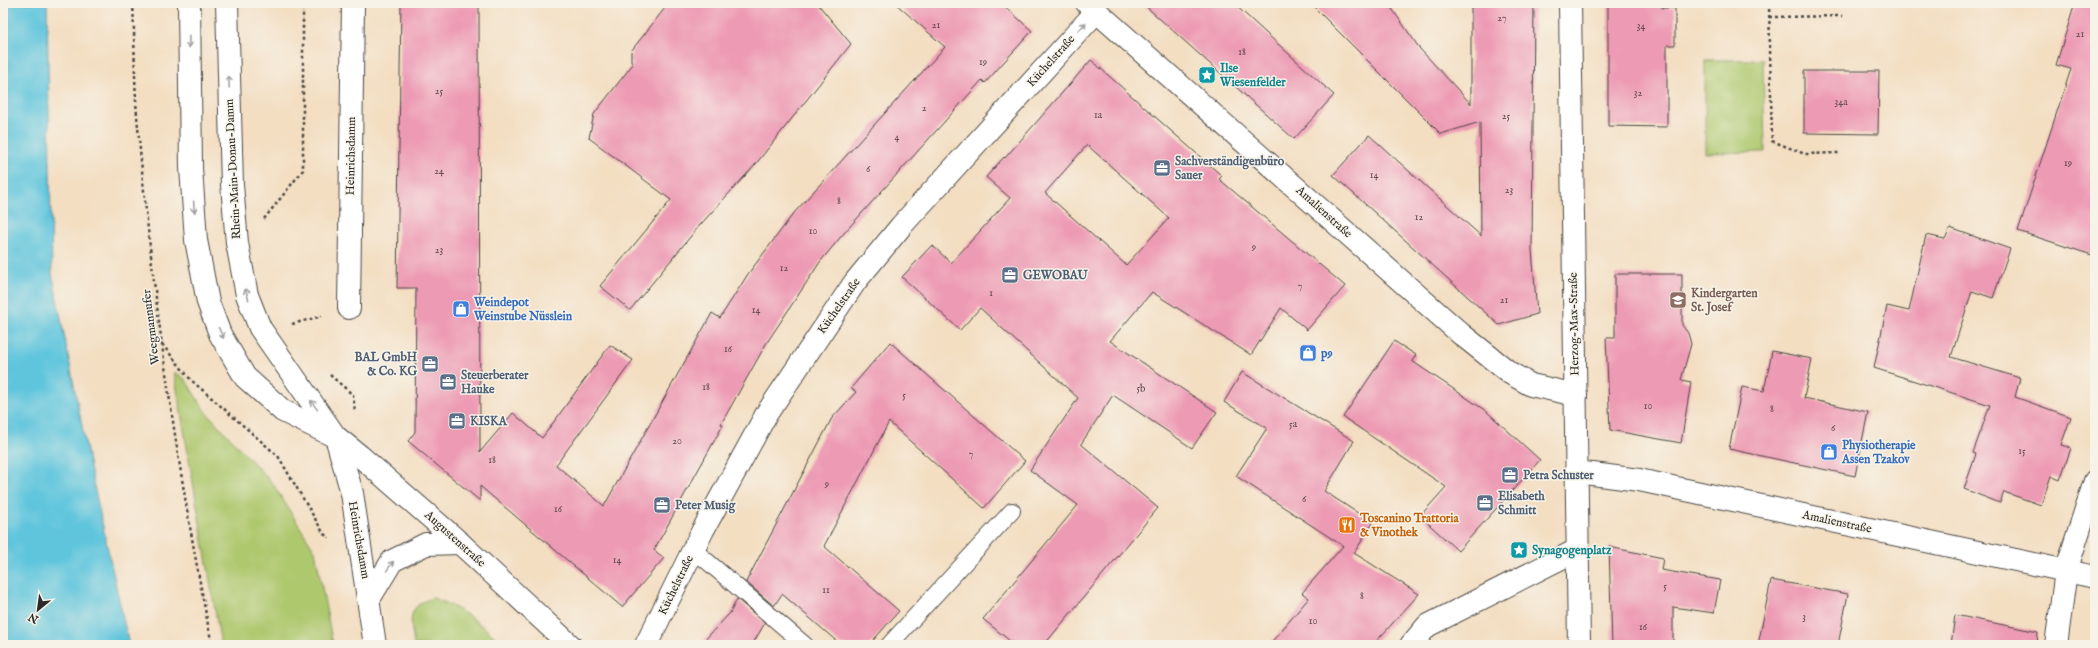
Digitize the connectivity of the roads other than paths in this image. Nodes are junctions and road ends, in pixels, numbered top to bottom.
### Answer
1 (188, 3) edge
2 (227, 3) edge
3 (353, 3) edge
4 (1570, 3) edge
5 (1092, 7) edge
6 (349, 308) dead end
7 (1576, 395) junction
8 (336, 437) junction
9 (1577, 472) junction
10 (2095, 481) edge
11 (1012, 511) dead end
12 (460, 543) junction
13 (1579, 549) junction
14 (694, 550) junction
15 (2066, 571) junction
16 (2095, 577) edge
17 (369, 599) junction
18 (375, 645) edge
19 (570, 645) edge
20 (646, 645) edge
21 (805, 645) edge
22 (889, 645) edge
23 (1411, 645) edge
24 (1579, 645) edge
25 (2056, 645) edge

1 -> 8 street
8 -> 2 street, Rhein-Main-Donau-Damm
3 - 6 street, Heinrichsdamm
4 - 7 street, Herzog-Max-Straße
5 - 7 street, Amalienstraße
14 -> 5 street, Küchelstraße
7 - 9 street, Herzog-Max-Straße
8 - 12 street, Augustenstraße
8 - 17 street, Heinrichsdamm
9 - 13 street, Herzog-Max-Straße
9 - 15 street, Amalienstraße
10 - 15 street
11 - 22 lane
17 -> 12 street
12 - 19 street, Augustenstraße
13 - 23 street
13 - 24 street, Herzog-Max-Straße
14 - 20 street, Küchelstraße
14 - 21 lane
15 - 16 street, Amalienstraße
15 - 25 street
17 - 18 street, Heinrichsdamm

